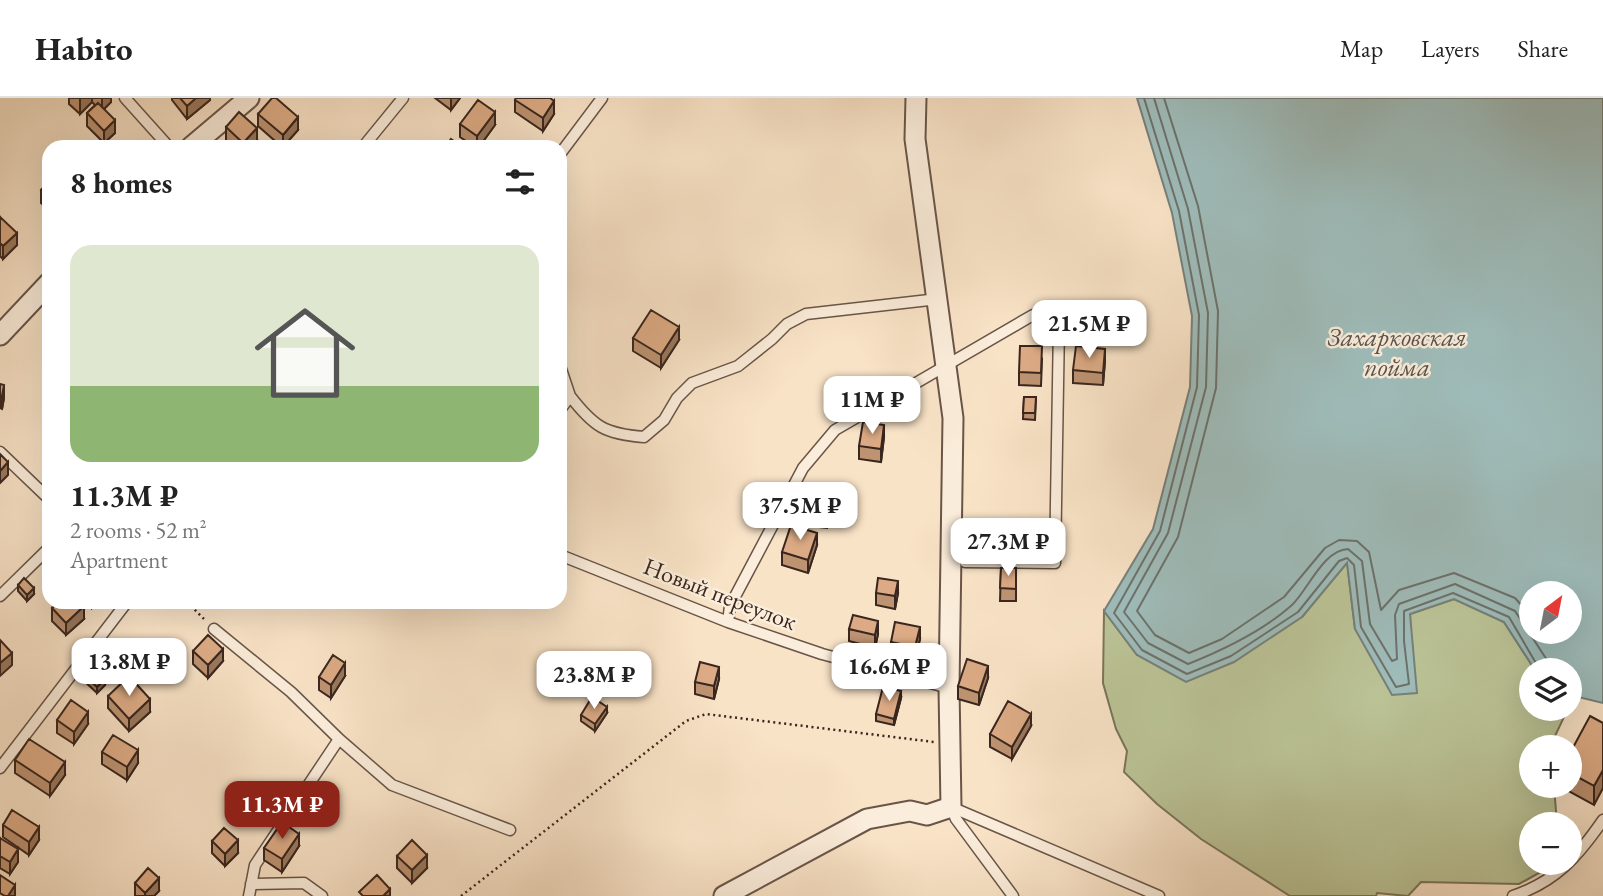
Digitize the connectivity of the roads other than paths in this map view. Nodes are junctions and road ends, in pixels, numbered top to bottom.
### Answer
1 (125, 98) edge
2 (248, 98) edge
3 (403, 98) edge
4 (602, 98) edge
5 (916, 98) edge
6 (163, 140) edge
7 (199, 140) edge
8 (369, 140) edge
9 (567, 145) edge
10 (42, 290) edge
11 (939, 299) junction
12 (0, 335) edge
13 (947, 364) junction
14 (567, 387) edge
15 (570, 396) junction
16 (567, 400) edge
17 (0, 452) edge
18 (42, 492) edge
19 (42, 555) edge
20 (567, 558) edge
21 (965, 562) dead end
22 (0, 596) edge
23 (122, 609) edge
24 (728, 622) junction
25 (214, 629) road end
26 (949, 688) junction
27 (339, 739) junction
28 (0, 768) edge
29 (951, 807) junction
30 (1603, 820) edge
31 (510, 831) dead end
32 (251, 884) junction
33 (248, 896) edge
34 (321, 896) edge
35 (724, 896) edge
36 (1013, 896) edge
37 (1158, 896) edge
38 (1513, 896) edge

1 - 6 lane
2 - 7 street
3 - 8 lane
4 - 9 lane
5 - 11 street
10 - 12 street
11 - 13 street
11 - 15 lane
13 - 21 lane
13 - 24 lane
13 - 26 street
14 - 15 lane
15 - 16 lane
17 - 18 lane
19 - 22 lane
20 - 24 lane, Новый переулок
23 - 28 lane
24 - 26 lane, Новый переулок
25 - 27 lane
26 - 29 street
27 - 31 lane
27 - 32 lane
29 - 35 street
29 - 36 lane
29 - 37 lane
30 - 38 lane
32 - 33 lane
32 - 34 lane

